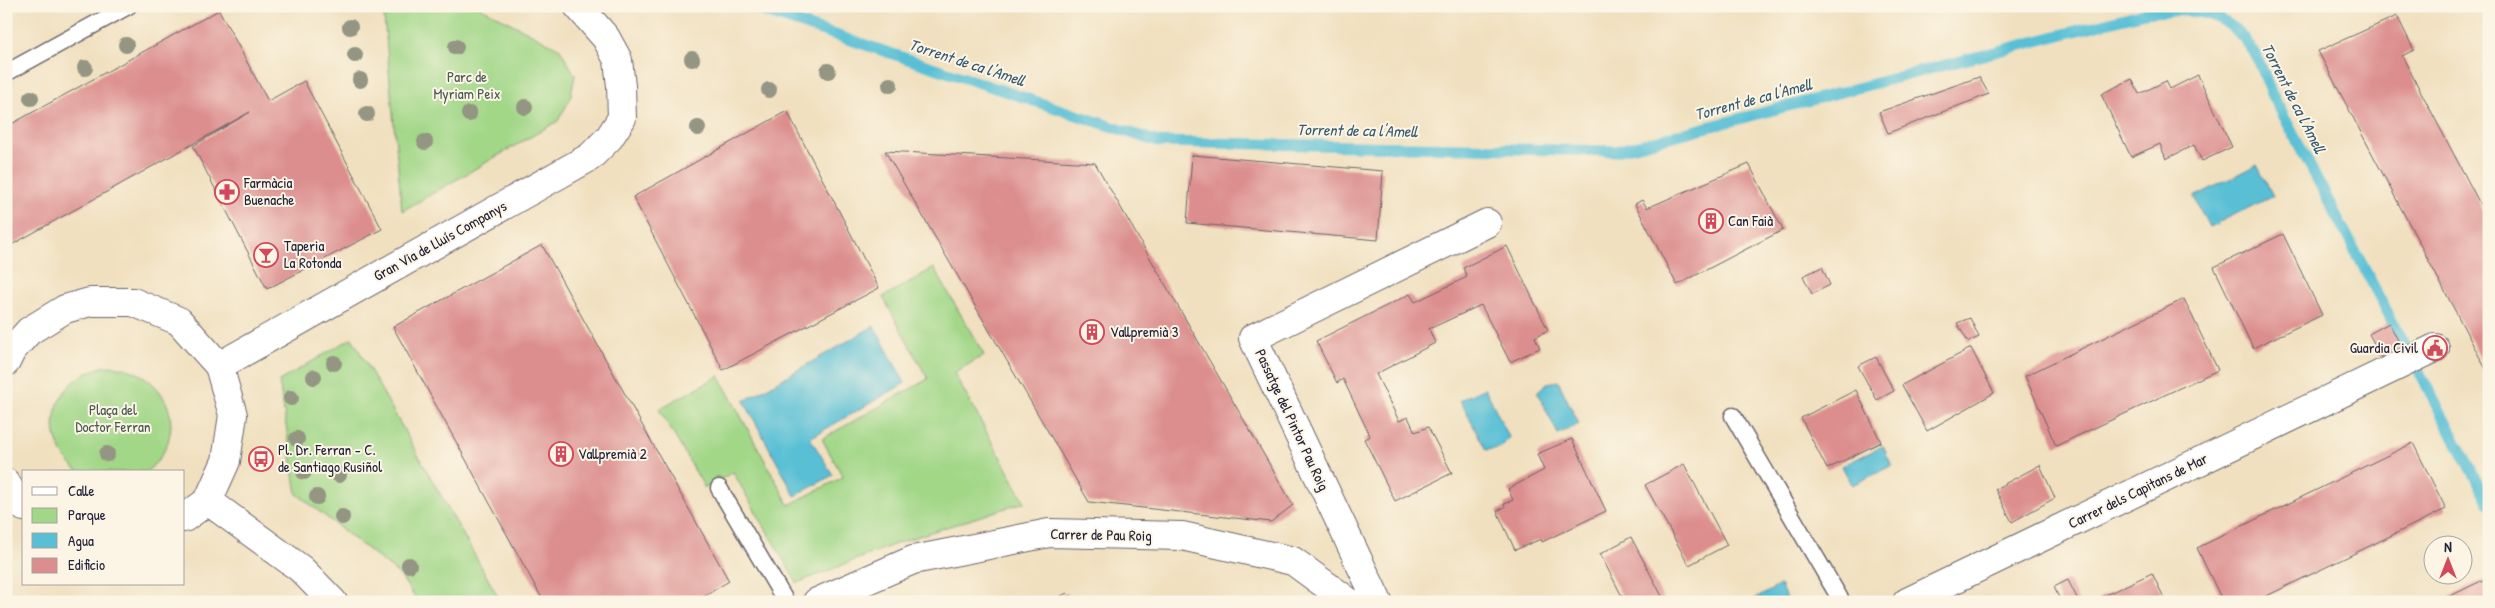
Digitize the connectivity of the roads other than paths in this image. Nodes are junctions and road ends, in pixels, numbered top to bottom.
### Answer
1 (128, 6) edge
2 (578, 6) edge
3 (6, 73) edge
4 (1487, 223) dead end
5 (2436, 348) dead end
6 (8, 353) edge
7 (219, 366) junction
8 (1733, 416) dead end
9 (719, 488) dead end
10 (208, 501) junction
11 (185, 517) edge
12 (332, 602) edge
13 (786, 602) edge
14 (817, 602) edge
15 (1349, 602) edge
16 (1378, 602) edge
17 (1842, 602) edge
18 (1907, 602) edge

1 - 3 lane
2 - 7 street, Gran Via de Lluís Companys
4 - 16 street, Passatge del Pintor Pau Roig
5 - 18 street, Carrer dels Capitans de Mar
6 - 7 street
7 - 10 street
8 - 17 lane
9 - 13 lane
10 - 11 street
10 - 12 street
14 - 15 street, Carrer de Pau Roig

